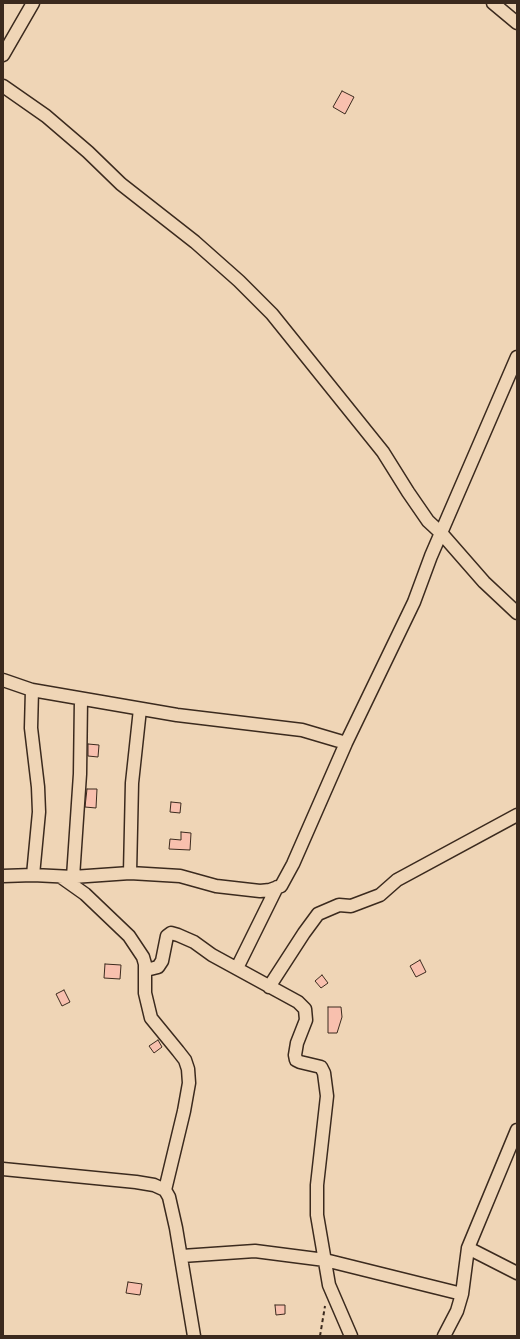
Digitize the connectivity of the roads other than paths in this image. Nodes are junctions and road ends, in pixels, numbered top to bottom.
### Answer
1 (33, 3) edge
2 (493, 3) edge
3 (517, 23) edge
4 (3, 55) edge
5 (3, 86) edge
6 (517, 357) edge
7 (442, 534) junction
8 (517, 613) edge
9 (3, 680) edge
10 (32, 690) junction
11 (81, 698) junction
12 (140, 709) junction
13 (346, 743) junction
14 (517, 814) edge
15 (130, 873) junction
16 (34, 875) junction
17 (3, 876) edge
18 (67, 877) junction
19 (277, 887) junction
20 (237, 968) junction
21 (146, 970) junction
22 (269, 987) junction
23 (517, 1130) edge
24 (3, 1169) edge
25 (164, 1190) junction
26 (468, 1248) junction
27 (182, 1256) junction
28 (325, 1260) junction
29 (517, 1273) edge
30 (462, 1294) junction
31 (194, 1336) edge
32 (351, 1336) edge
33 (444, 1336) edge

1 - 4 street
2 - 3 street
5 - 7 street
6 - 7 street
7 - 8 street
7 - 13 street
9 - 10 street
10 - 11 street
10 - 16 street
11 - 12 street
11 - 18 street
12 - 13 street
12 - 15 street
13 - 19 street
14 - 22 street
15 - 18 street
15 - 19 street
16 - 17 street
16 - 18 street
18 - 21 street
19 - 20 street
20 - 21 street
20 - 22 street
21 - 25 street
22 - 28 street
23 - 26 street
24 - 25 street
25 - 27 street
26 - 29 street
26 - 30 street
27 - 28 street
27 - 31 street
28 - 30 street
28 - 32 street
30 - 33 street

